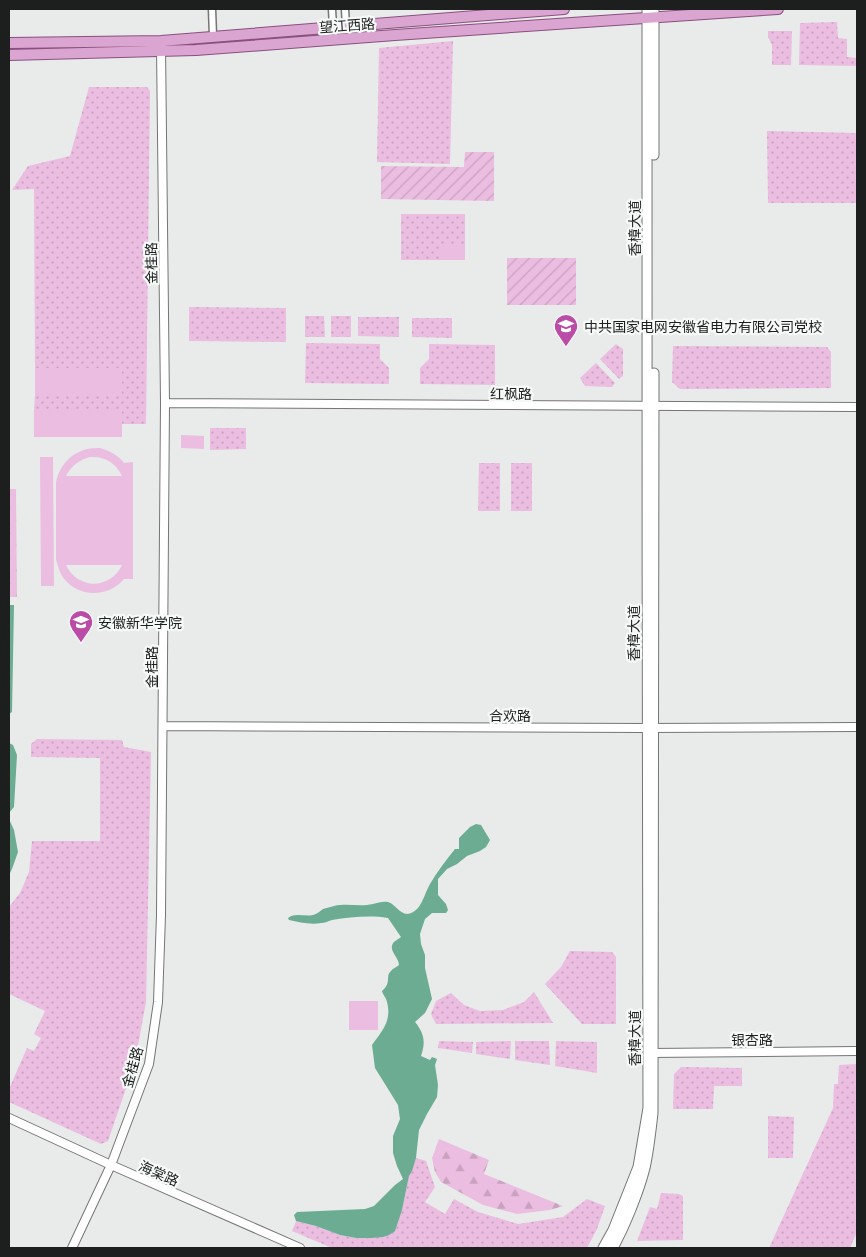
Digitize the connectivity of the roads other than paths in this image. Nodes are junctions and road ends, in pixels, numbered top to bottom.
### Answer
1 (212, 9) edge
2 (332, 9) edge
3 (345, 9) edge
4 (564, 9) edge
5 (778, 9) edge
6 (650, 13) edge
7 (346, 26) junction
8 (333, 27) junction
9 (213, 36) junction
10 (9, 43) edge
11 (161, 46) junction
12 (9, 55) edge
13 (165, 403) junction
14 (651, 406) junction
15 (857, 407) edge
16 (163, 726) junction
17 (857, 727) edge
18 (650, 728) junction
19 (857, 1051) edge
20 (650, 1053) junction
21 (9, 1118) edge
22 (111, 1165) junction
23 (72, 1248) edge
24 (300, 1248) edge
25 (603, 1248) edge
26 (613, 1248) edge

1 - 9 street
2 - 8 street
3 - 7 street
4 - 7 main road, 望江西路
5 - 6 main road, 望江西路
6 - 11 main road, 望江西路
6 - 14 main road, 香樟大道
7 - 8 main road, 望江西路
8 - 9 main road, 望江西路
9 - 11 main road, 望江西路
10 - 11 main road, 望江西路
11 - 12 main road, 望江西路
11 - 13 street, 金桂路
13 - 14 street, 红枫路
13 - 16 street, 金桂路
14 - 15 street, 红枫路
14 - 18 main road, 香樟大道
16 - 18 street, 合欢路
16 - 22 street, 金桂路
17 - 18 street, 合欢路
18 - 20 main road, 香樟大道
19 - 20 street, 银杏路
20 - 25 main road, 香樟大道
20 - 26 main road, 香樟大道
21 - 22 street, 海棠路
22 - 23 street, 金桂路
22 - 24 street, 海棠路

